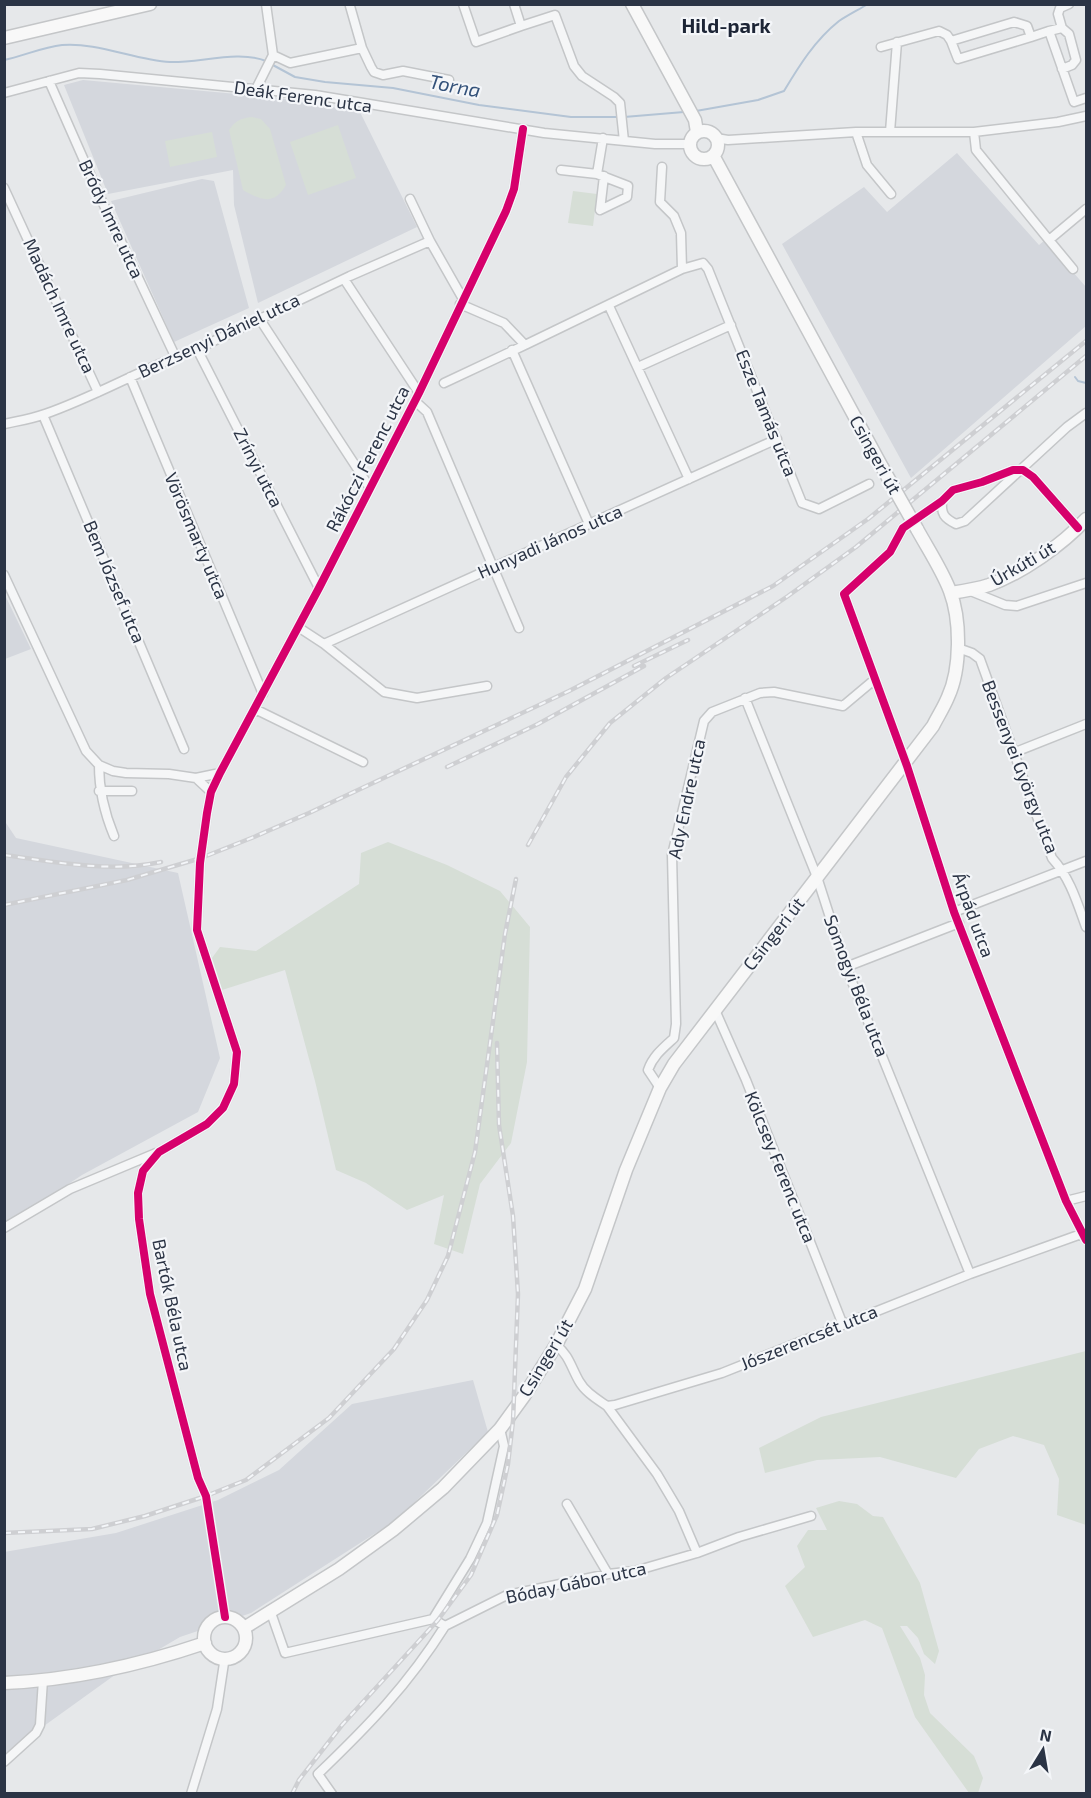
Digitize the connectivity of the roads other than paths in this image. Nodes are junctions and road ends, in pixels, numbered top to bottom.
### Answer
1 (150, 4) edge
2 (266, 4) edge
3 (463, 4) edge
4 (514, 4) edge
5 (632, 4) edge
6 (1070, 4) edge
7 (350, 6) dead end
8 (521, 26) junction
9 (1062, 28) junction
10 (1049, 31) junction
11 (1031, 37) junction
12 (4, 38) edge
13 (951, 41) junction
14 (897, 42) junction
15 (881, 47) dead end
16 (362, 48) junction
17 (272, 56) junction
18 (1062, 69) junction
19 (449, 80) dead end
20 (49, 81) junction
21 (256, 89) junction
22 (4, 93) edge
23 (1086, 98) edge
24 (1074, 102) junction
25 (1082, 117) edge
26 (696, 126) junction
27 (523, 129) junction
28 (856, 132) junction
29 (890, 132) junction
30 (974, 132) junction
31 (603, 138) junction
32 (716, 138) junction
33 (624, 141) junction
34 (689, 144) junction
35 (714, 157) junction
36 (662, 167) dead end
37 (561, 170) dead end
38 (4, 188) edge
39 (891, 194) dead end
40 (410, 199) dead end
41 (1086, 209) edge
42 (1049, 240) junction
43 (430, 241) junction
44 (682, 269) junction
45 (1073, 269) dead end
46 (344, 279) junction
47 (462, 302) junction
48 (609, 306) junction
49 (259, 318) junction
50 (731, 325) junction
51 (525, 345) junction
52 (197, 349) junction
53 (512, 350) junction
54 (175, 356) junction
55 (638, 367) junction
56 (130, 377) junction
57 (444, 383) dead end
58 (98, 392) junction
59 (417, 397) junction
60 (1086, 413) edge
61 (43, 415) junction
62 (4, 424) edge
63 (777, 439) junction
64 (1023, 470) junction
65 (689, 479) junction
66 (869, 484) dead end
67 (370, 488) junction
68 (942, 501) junction
69 (1082, 523) edge
70 (589, 524) junction
71 (493, 568) junction
72 (4, 575) edge
73 (1086, 583) edge
74 (319, 588) junction
75 (968, 590) junction
76 (951, 593) junction
77 (298, 627) junction
78 (519, 628) dead end
79 (324, 644) junction
80 (958, 648) junction
81 (874, 680) junction
82 (488, 686) dead end
83 (263, 694) junction
84 (745, 698) junction
85 (255, 709) junction
86 (1086, 724) edge
87 (184, 749) dead end
88 (1013, 753) junction
89 (363, 762) dead end
90 (905, 762) junction
91 (99, 765) junction
92 (220, 773) junction
93 (196, 778) junction
94 (99, 791) junction
95 (132, 791) dead end
96 (211, 792) junction
97 (114, 836) dead end
98 (1086, 861) edge
99 (1064, 871) junction
100 (817, 877) junction
101 (954, 912) junction
102 (959, 923) junction
103 (1086, 927) edge
104 (846, 967) junction
105 (715, 1010) junction
106 (660, 1088) junction
107 (159, 1152) junction
108 (1086, 1196) edge
109 (1066, 1201) junction
110 (4, 1228) edge
111 (1085, 1236) edge
112 (970, 1274) junction
113 (843, 1325) junction
114 (556, 1345) junction
115 (607, 1406) junction
116 (500, 1429) junction
117 (567, 1504) dead end
118 (811, 1516) dead end
119 (697, 1553) junction
120 (608, 1574) junction
121 (270, 1610) junction
122 (225, 1617) junction
123 (433, 1619) junction
124 (445, 1626) junction
125 (244, 1628) junction
126 (205, 1643) junction
127 (226, 1659) junction
128 (43, 1680) junction
129 (4, 1683) edge
130 (4, 1762) edge
131 (191, 1794) edge
132 (332, 1794) edge

1 - 12 main road
2 - 17 street
3 - 8 street
4 - 8 street
5 - 26 main road
6 - 9 street
7 - 16 street
8 - 33 street
9 - 10 street
9 - 18 street
10 - 11 street
10 - 18 street
11 - 13 street
11 - 13 street
13 - 14 street
14 - 15 street
14 - 29 street
16 - 17 street
16 - 19 street
17 - 21 street
18 - 24 street
20 - 21 street, Deák Ferenc utca
20 - 22 street, Deák Ferenc utca
20 - 54 street, Bródy Imre utca
21 - 27 street, Deák Ferenc utca
23 - 24 street
24 - 25 street
25 - 30 street
26 - 32 main road
26 - 34 main road
27 - 31 street, Deák Ferenc utca
27 - 47 street, Rákóczi Ferenc utca
28 - 29 street
28 - 32 street
28 - 39 street
29 - 30 street
30 - 42 street
31 - 33 street, Deák Ferenc utca
31 - 37 street
32 - 35 main road
33 - 34 street, Deák Ferenc utca
34 - 35 main road
35 - 76 main road, Csingeri út, bridge
36 - 44 street
38 - 58 street, Madách Imre utca
40 - 43 street
41 - 42 street
42 - 45 street
43 - 46 street, Berzsenyi Dániel utca
43 - 47 street
44 - 48 street
44 - 50 street, Esze Tamás utca
46 - 49 street, Berzsenyi Dániel utca
46 - 59 street
47 - 51 street
47 - 59 street, Rákóczi Ferenc utca
48 - 51 street
48 - 55 street
49 - 52 street, Berzsenyi Dániel utca
49 - 67 street
50 - 55 street
50 - 63 street, Esze Tamás utca
51 - 53 street
52 - 54 street, Berzsenyi Dániel utca
52 - 74 street, Zrínyi utca
53 - 57 street
53 - 70 street
54 - 56 street, Berzsenyi Dániel utca
55 - 65 street
56 - 58 street, Berzsenyi Dániel utca
56 - 83 street, Vörösmarty utca
58 - 61 street, Berzsenyi Dániel utca
59 - 67 street, Rákóczi Ferenc utca
59 - 71 street
60 - 64 street
61 - 62 street, Berzsenyi Dániel utca
61 - 87 street, Bem József utca
63 - 65 street, Hunyadi János utca
63 - 66 street, Esze Tamás utca
64 - 68 street
64 - 68 street
64 - 69 street
65 - 70 street, Hunyadi János utca
67 - 74 street, Rákóczi Ferenc utca
68 - 81 street, Árpád utca
69 - 75 main road, Úrkúti út
70 - 71 street, Hunyadi János utca
71 - 78 street
71 - 79 street, Hunyadi János utca
72 - 91 street
73 - 75 street
74 - 77 street, Rákóczi Ferenc utca
75 - 76 main road, Úrkúti út
76 - 80 main road, Csingeri út
77 - 79 street
77 - 83 street, Rákóczi Ferenc utca
79 - 82 street
80 - 88 street, Bessenyei György utca
80 - 90 main road, Csingeri út
81 - 84 street, Ady Endre utca
81 - 90 street, Árpád utca
83 - 85 street, Rákóczi Ferenc utca
84 - 100 street, Somogyi Béla utca
84 - 106 street, Ady Endre utca
85 - 89 street
85 - 92 street, Rákóczi Ferenc utca
86 - 88 street
88 - 99 street, Bessenyei György utca
90 - 100 main road, Csingeri út
90 - 101 street, Árpád utca
91 - 93 street
91 - 94 street
92 - 93 street
92 - 96 street, Rákóczi Ferenc utca
93 - 96 street
94 - 95 street
94 - 97 street
96 - 107 street, Bartók Béla utca
98 - 99 street, Árpád utca
99 - 101 street, Árpád utca
99 - 103 street, Bessenyei György utca
100 - 104 street, Somogyi Béla utca
100 - 105 main road, Csingeri út
101 - 102 street, Árpád utca
102 - 104 street
102 - 109 street, Árpád utca
104 - 112 street, Somogyi Béla utca
105 - 106 main road, Csingeri út
105 - 113 street, Kölcsey Ferenc utca
106 - 114 main road, Csingeri út
107 - 110 street
107 - 122 street, Bartók Béla utca
108 - 109 street
109 - 111 street, Árpád utca
111 - 112 street, Jószerencsét utca
112 - 113 street, Jószerencsét utca
113 - 115 street, Jószerencsét utca
114 - 115 street
114 - 116 main road, Csingeri út
115 - 119 street
116 - 121 main road, Csingeri út
116 - 123 street
117 - 120 street
118 - 119 street, Bóday Gábor utca
119 - 120 street, Bóday Gábor utca
120 - 124 street, Bóday Gábor utca
121 - 123 street
121 - 125 main road, Csingeri út
122 - 125 main road
122 - 126 main road
123 - 124 street
124 - 132 street
125 - 127 main road
126 - 127 main road
126 - 128 main road
127 - 131 street
128 - 129 main road
128 - 130 street

